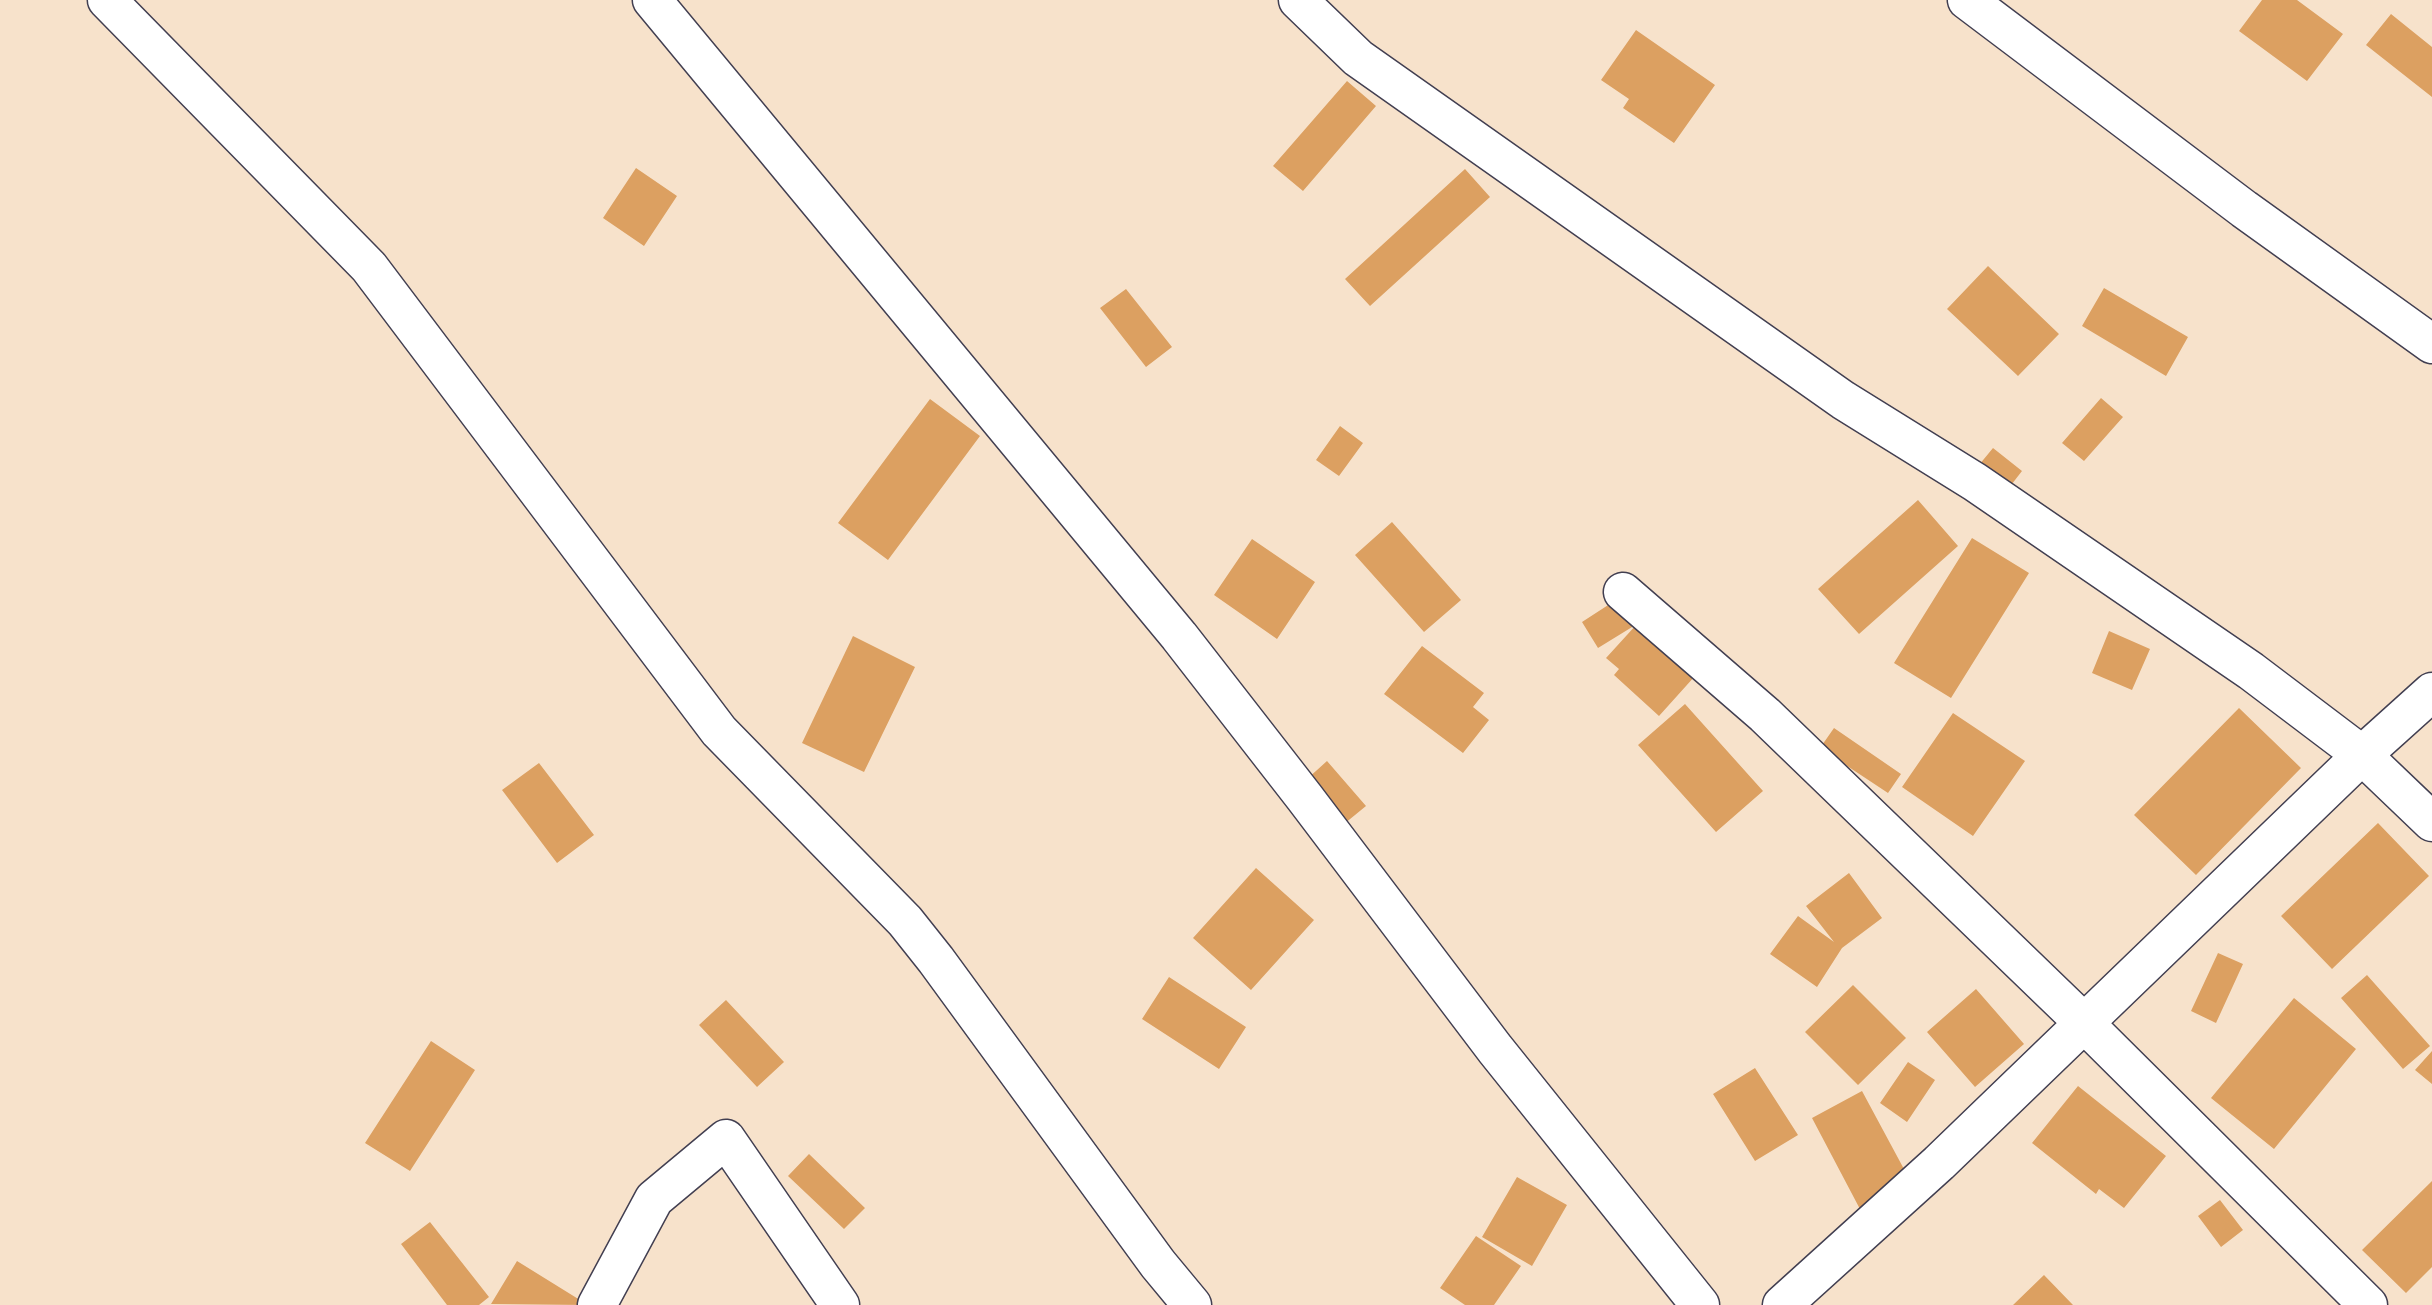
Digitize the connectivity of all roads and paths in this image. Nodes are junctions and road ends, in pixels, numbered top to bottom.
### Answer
1 (107, 0) edge
2 (652, 0) edge
3 (1298, 0) edge
4 (1966, 0) edge
5 (2432, 344) edge
6 (1623, 592) dead end
7 (2432, 692) edge
8 (2362, 755) junction
9 (2432, 822) edge
10 (2084, 1023) junction
11 (597, 1305) edge
12 (840, 1305) edge
13 (1192, 1305) edge
14 (1700, 1305) edge
15 (1782, 1305) edge
16 (2368, 1305) edge

1 - 13 street
2 - 14 street
3 - 8 street
4 - 5 street
6 - 10 street
7 - 8 street
8 - 9 street
8 - 10 street
10 - 15 street
10 - 16 street
11 - 12 street

